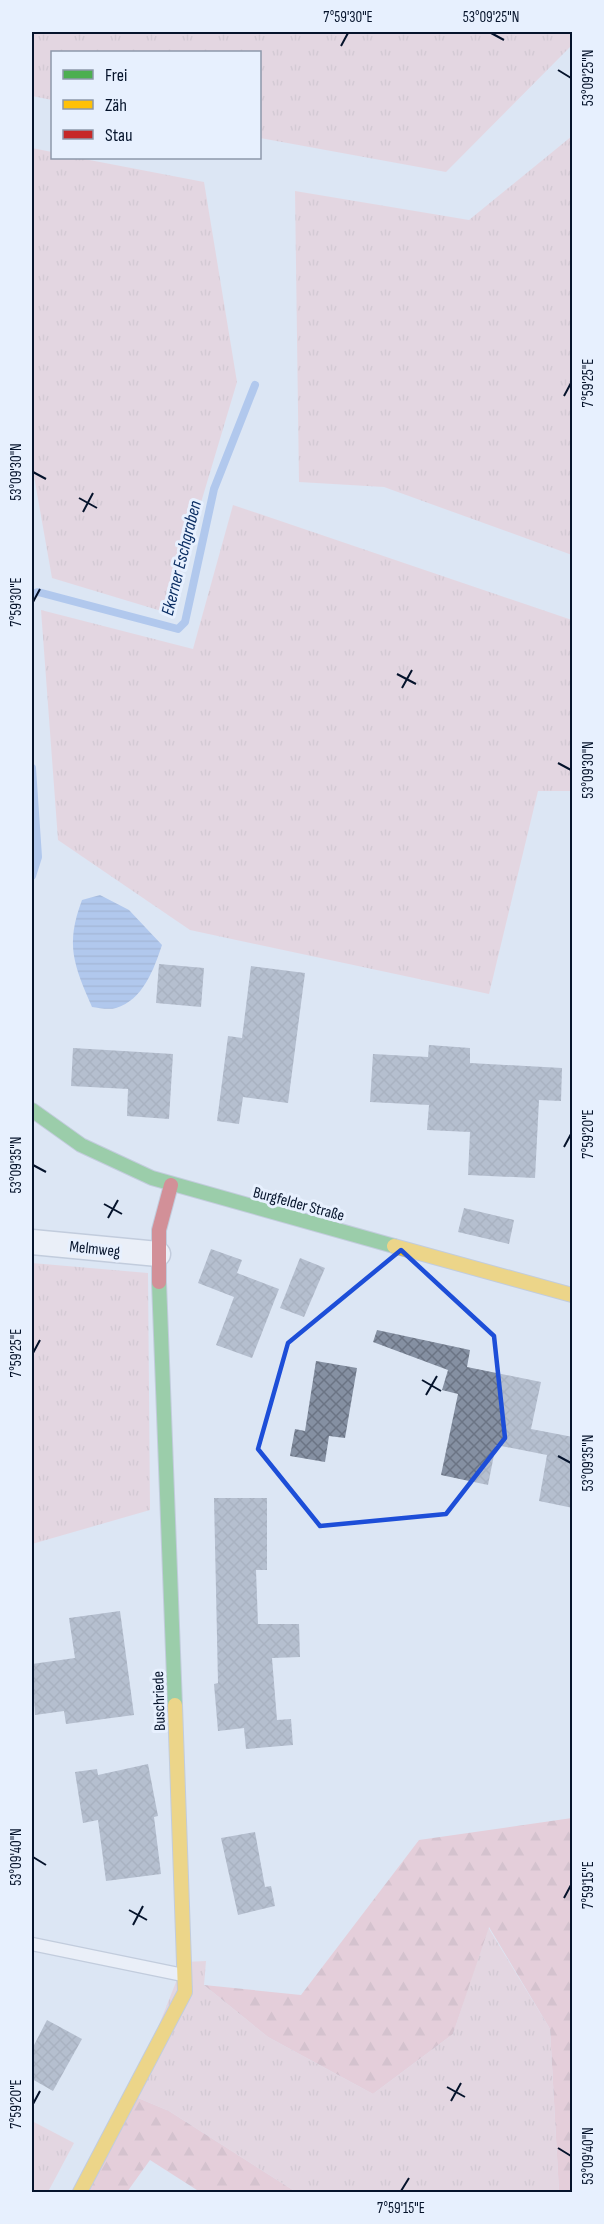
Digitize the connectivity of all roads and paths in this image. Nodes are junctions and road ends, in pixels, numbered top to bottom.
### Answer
1 (32, 1110) edge
2 (171, 1185) junction
3 (32, 1242) edge
4 (158, 1254) junction
5 (573, 1295) edge
6 (32, 1944) edge
7 (184, 1975) junction
8 (80, 2193) edge

1 - 2 street, Burgfelder Straße
2 - 4 street, Buschriede
2 - 5 street, Burgfelder Straße
3 - 4 street, Melmweg
4 - 7 street, Buschriede
6 - 7 lane
7 - 8 street, Buschriede

